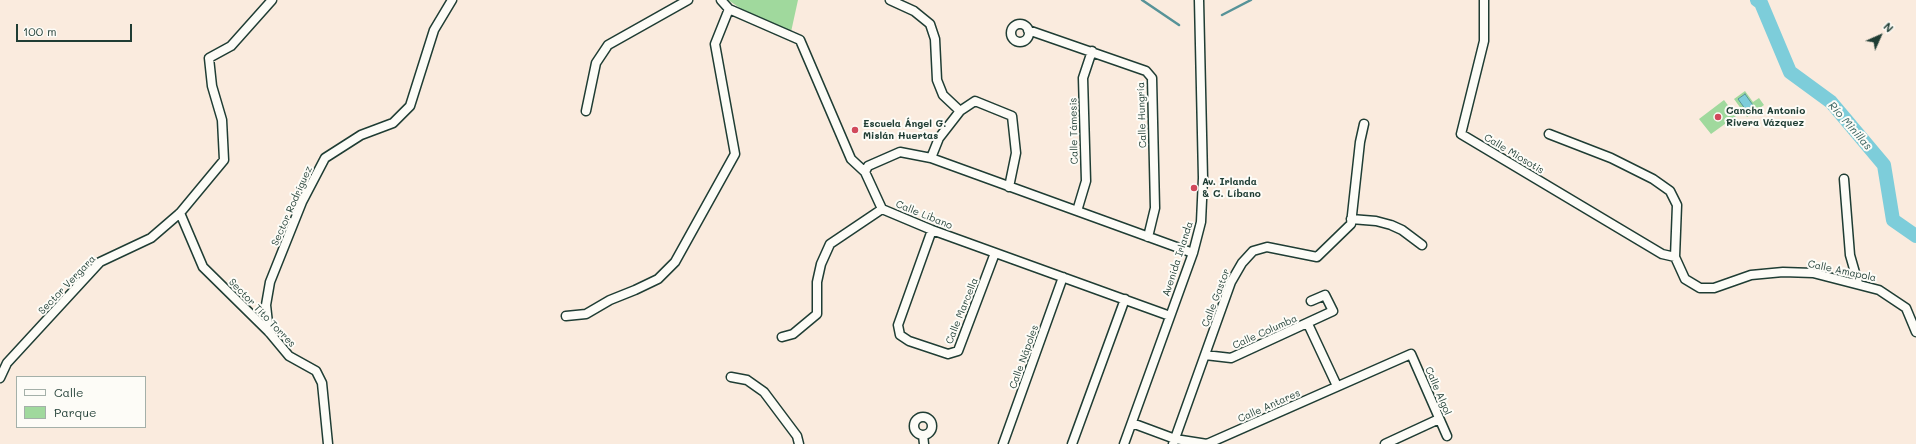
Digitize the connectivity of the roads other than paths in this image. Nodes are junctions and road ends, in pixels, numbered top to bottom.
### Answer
1 (452, 0) edge
2 (688, 0) edge
3 (721, 0) edge
4 (890, 0) edge
5 (1199, 0) edge
6 (1484, 0) edge
7 (270, 1) edge
8 (729, 9) junction
9 (1028, 30) dead end
10 (1092, 51) junction
11 (586, 111) dead end
12 (960, 111) junction
13 (1364, 124) dead end
14 (1549, 134) dead end
15 (931, 158) junction
16 (865, 172) junction
17 (1844, 178) dead end
18 (1009, 187) junction
19 (882, 209) junction
20 (1077, 211) junction
21 (180, 213) junction
22 (1351, 219) junction
23 (932, 230) junction
24 (1148, 237) junction
25 (1422, 245) dead end
26 (995, 253) junction
27 (1193, 253) junction
28 (1675, 257) junction
29 (1063, 277) junction
30 (1858, 283) junction
31 (1125, 299) junction
32 (1311, 301) dead end
33 (566, 316) dead end
34 (1170, 316) junction
35 (1308, 324) junction
36 (269, 332) junction
37 (1916, 332) edge
38 (782, 338) dead end
39 (1411, 354) joint
40 (1205, 355) junction
41 (731, 377) dead end
42 (0, 378) edge
43 (1337, 386) junction
44 (1438, 419) junction
45 (1132, 423) junction
46 (923, 435) dead end
47 (1446, 436) dead end
48 (1174, 442) edge
49 (328, 444) edge
50 (799, 444) edge
51 (924, 444) edge
52 (1003, 444) edge
53 (1072, 444) edge
54 (1124, 444) edge
55 (1385, 444) edge

1 - 36 street, Sector Rodríguez
2 - 11 street
3 - 8 street
4 - 12 street
5 - 27 street, Avenida Irlanda
6 - 28 street, Calle Miosotis
7 - 21 street, Sector Vergara
8 - 16 street
8 - 33 street
9 - 10 street, Calle Hungría
10 - 20 street, Calle Támesis
10 - 24 street, Calle Hungría
12 - 15 street
12 - 18 street
13 - 22 street, Calle Gastor
14 - 28 street, Calle Amapola
15 - 16 street
15 - 18 street
16 - 19 street, Calle Líbano
17 - 30 street
18 - 20 street
19 - 23 street, Calle Líbano
19 - 38 street
20 - 24 street
21 - 36 street, Sector Tito Torres
21 - 42 street, Sector Vergara
22 - 25 street
22 - 40 street, Calle Gastor
23 - 26 street, Calle Líbano
23 - 26 street, Calle Marcella
24 - 27 street
26 - 29 street, Calle Líbano
27 - 34 street, Avenida Irlanda
28 - 30 street, Calle Amapola
29 - 31 street, Calle Líbano
29 - 52 street, Calle Nápoles
30 - 37 street, Calle Amapola
31 - 34 street, Calle Líbano
31 - 53 street
32 - 35 street, Calle Columba
34 - 45 street, Avenida Irlanda
35 - 40 street, Calle Columba
35 - 43 street
36 - 49 street, Sector Tito Torres
39 - 43 street, Calle Antares
39 - 44 street, Calle Algol
40 - 48 street, Calle Gastor
41 - 50 street
43 - 48 street, Calle Antares
44 - 47 street, Calle Algol
44 - 55 street
45 - 48 street, Calle Antares
45 - 54 street, Avenida Irlanda
46 - 51 street

